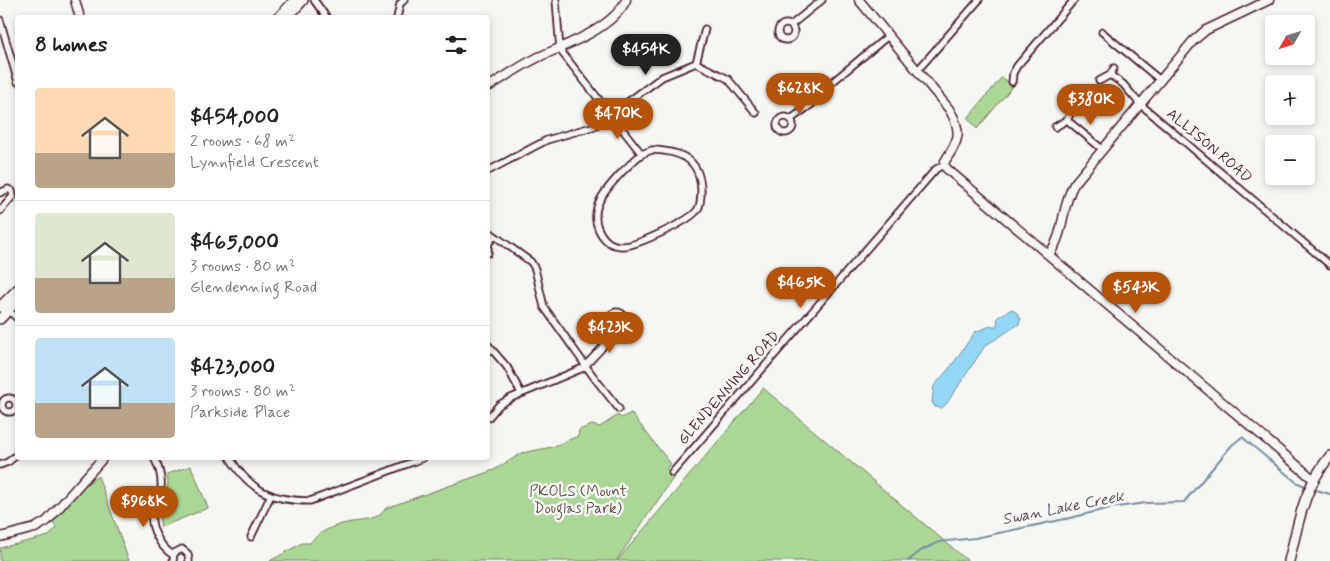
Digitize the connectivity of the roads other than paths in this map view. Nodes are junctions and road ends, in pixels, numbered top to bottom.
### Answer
1 (75, 0) edge
2 (295, 0) edge
3 (303, 0) edge
4 (314, 0) edge
5 (404, 0) edge
6 (556, 0) edge
7 (626, 0) edge
8 (822, 0) edge
9 (859, 0) edge
10 (1074, 0) edge
11 (1269, 0) edge
12 (977, 1) edge
13 (79, 15) edge
14 (281, 15) edge
15 (290, 15) edge
16 (325, 15) edge
17 (398, 15) edge
18 (0, 20) edge
19 (791, 26) dead end
20 (705, 29) dead end
21 (1102, 32) dead end
22 (888, 36) junction
23 (560, 50) junction
24 (696, 62) junction
25 (1114, 68) dead end
26 (917, 71) junction
27 (15, 72) edge
28 (1110, 75) junction
29 (1160, 80) junction
30 (1099, 81) dead end
31 (1012, 82) dead end
32 (490, 86) edge
33 (1140, 104) junction
34 (1076, 105) dead end
35 (756, 113) dead end
36 (611, 115) junction
37 (790, 119) dead end
38 (1067, 120) junction
39 (1055, 127) dead end
40 (1102, 149) junction
41 (641, 153) junction
42 (944, 165) junction
43 (490, 170) edge
44 (15, 189) edge
45 (12, 191) junction
46 (0, 193) edge
47 (0, 211) edge
48 (490, 233) edge
49 (494, 236) junction
50 (490, 243) edge
51 (1049, 254) junction
52 (1330, 265) edge
53 (15, 292) edge
54 (15, 301) edge
55 (3, 306) edge
56 (15, 316) edge
57 (0, 319) edge
58 (614, 327) dead end
59 (490, 347) edge
60 (586, 364) junction
61 (520, 393) junction
62 (619, 409) dead end
63 (490, 416) edge
64 (15, 456) edge
65 (1330, 456) edge
66 (101, 460) edge
67 (155, 460) edge
68 (232, 460) edge
69 (418, 460) edge
70 (0, 465) edge
71 (672, 473) dead end
72 (1313, 479) junction
73 (270, 497) junction
74 (0, 537) edge
75 (251, 537) dead end
76 (173, 558) edge
77 (189, 561) edge
78 (1289, 561) edge

1 - 13 street
2 - 14 main road
3 - 15 main road
4 - 16 street
5 - 17 street
6 - 23 street
7 - 23 street
8 - 19 street
9 - 22 street
10 - 31 street
11 - 29 street
12 - 26 street
18 - 27 street
20 - 24 street
21 - 29 street
22 - 26 street
22 - 37 street
23 - 32 street
23 - 36 street
24 - 35 street
24 - 36 street
25 - 28 street
26 - 42 street
28 - 30 street
28 - 33 street, ALLISON ROAD
29 - 33 street
33 - 40 street
33 - 52 street, ALLISON ROAD
34 - 38 street
36 - 41 street
36 - 43 street
38 - 39 street
38 - 40 street
40 - 51 street
41 - 41 street
42 - 51 street
42 - 71 street, GLENDENNING ROAD
44 - 45 street
45 - 46 street
45 - 47 street
48 - 49 street
49 - 50 street
49 - 60 street
51 - 72 street
53 - 55 main road
54 - 55 main road
55 - 56 street
55 - 57 main road
58 - 60 street
59 - 61 street
60 - 61 street
60 - 62 street
61 - 63 street
64 - 70 street
65 - 72 main road
66 - 74 street
67 - 76 street
68 - 73 street
69 - 73 street
72 - 78 main road
73 - 75 street
76 - 77 street

